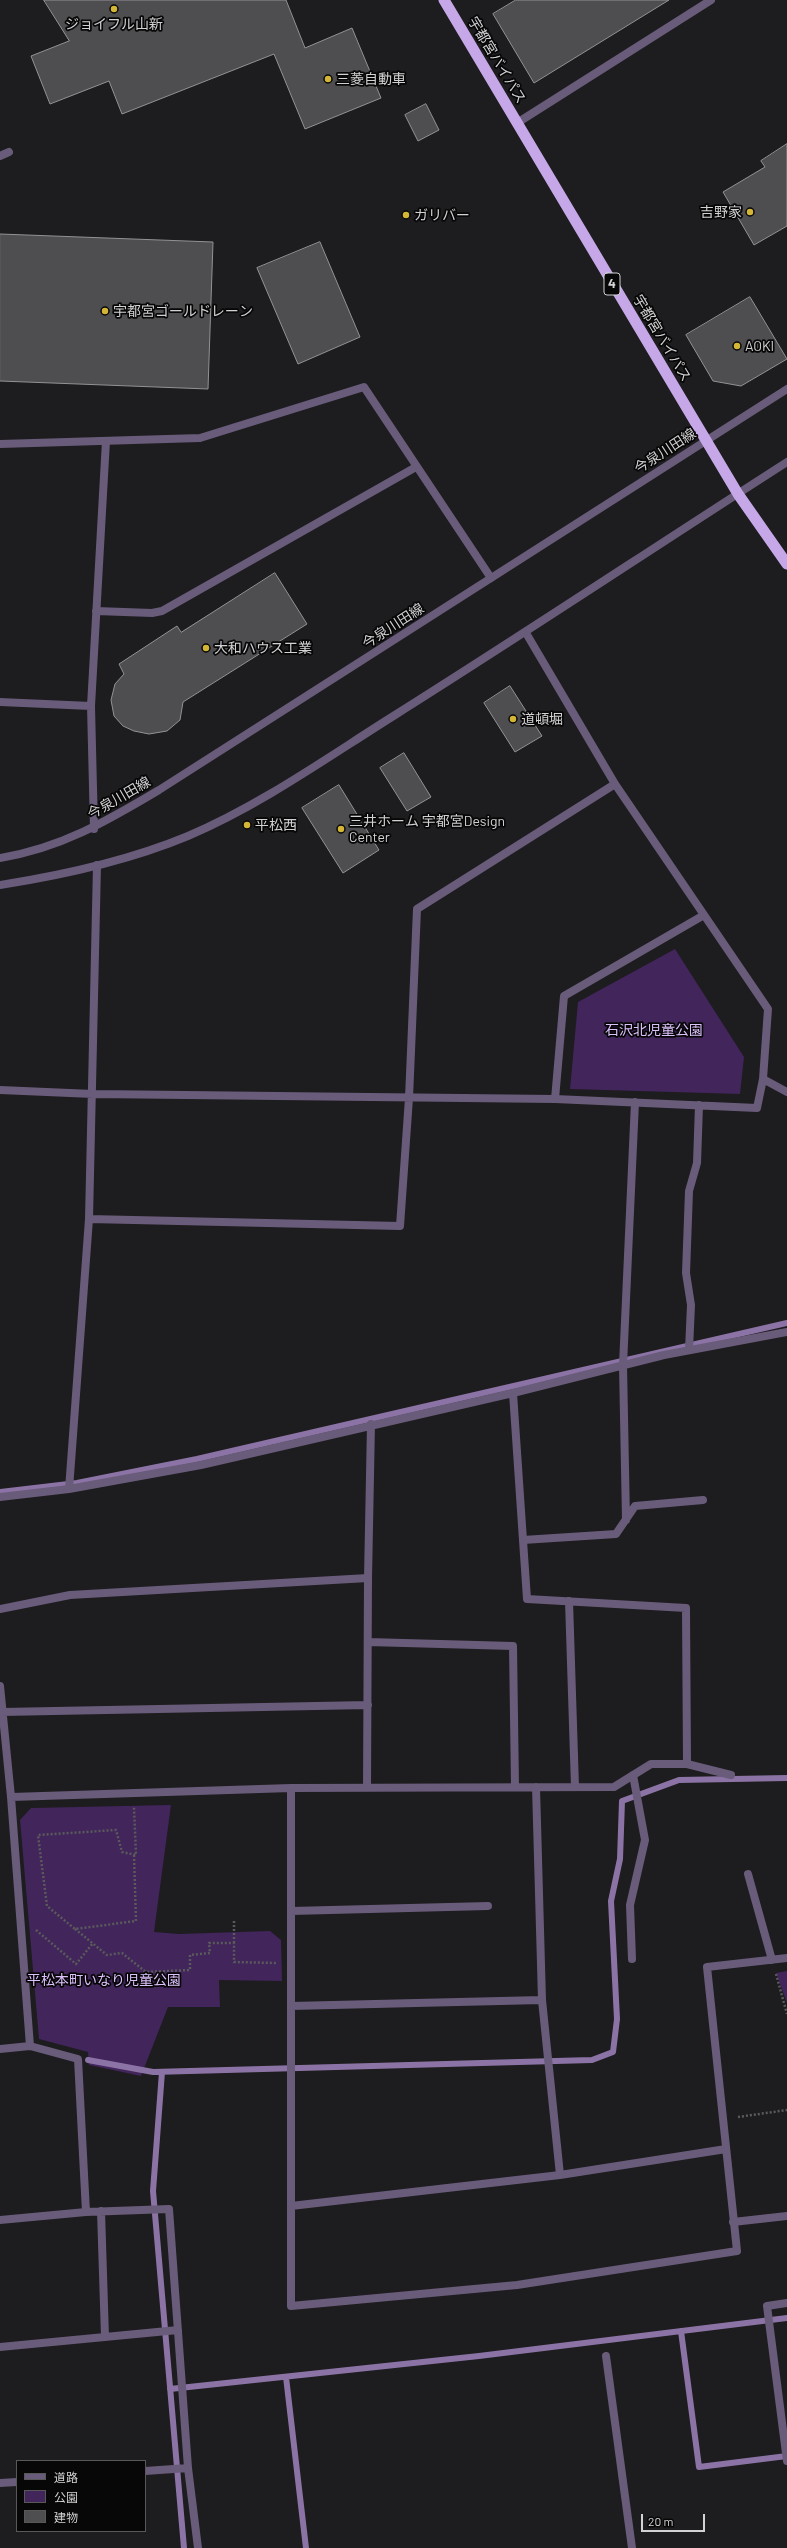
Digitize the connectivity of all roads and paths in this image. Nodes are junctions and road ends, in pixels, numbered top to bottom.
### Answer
1 (444, 0) edge
2 (711, 0) edge
3 (517, 123) junction
4 (8, 152) dead end
5 (0, 156) edge
6 (787, 389) edge
7 (706, 440) junction
8 (106, 441) junction
9 (0, 444) edge
10 (787, 462) edge
11 (416, 466) junction
12 (738, 494) junction
13 (787, 564) edge
14 (491, 578) junction
15 (96, 611) junction
16 (526, 633) junction
17 (0, 702) edge
18 (91, 706) junction
19 (615, 784) junction
20 (94, 829) junction
21 (0, 858) edge
22 (97, 865) junction
23 (0, 885) edge
24 (704, 915) junction
25 (763, 1079) junction
26 (0, 1090) edge
27 (787, 1092) edge
28 (93, 1094) junction
29 (409, 1098) junction
30 (555, 1099) junction
31 (635, 1102) junction
32 (699, 1105) junction
33 (89, 1219) junction
34 (787, 1332) edge
35 (689, 1350) junction
36 (623, 1365) junction
37 (513, 1393) junction
38 (371, 1424) junction
39 (69, 1489) junction
40 (0, 1496) edge
41 (703, 1500) dead end
42 (626, 1520) junction
43 (523, 1540) junction
44 (368, 1578) junction
45 (569, 1601) junction
46 (0, 1609) edge
47 (368, 1642) junction
48 (0, 1686) edge
49 (368, 1705) junction
50 (2, 1712) junction
51 (687, 1764) junction
52 (633, 1775) junction
53 (731, 1775) dead end
54 (515, 1787) junction
55 (536, 1787) junction
56 (575, 1787) junction
57 (291, 1788) junction
58 (367, 1788) junction
59 (133, 1793) junction
60 (11, 1797) junction
61 (134, 1855) junction
62 (748, 1874) dead end
63 (488, 1906) dead end
64 (291, 1911) junction
65 (234, 1921) dead end
66 (35, 1929) dead end
67 (75, 1929) junction
68 (93, 1943) junction
69 (234, 1944) junction
70 (787, 1958) edge
71 (632, 1959) dead end
72 (772, 1960) junction
73 (291, 1963) junction
74 (542, 2000) junction
75 (291, 2006) junction
76 (787, 2014) edge
77 (30, 2046) junction
78 (0, 2049) edge
79 (787, 2110) edge
80 (723, 2119) junction
81 (726, 2149) junction
82 (560, 2175) junction
83 (291, 2206) junction
84 (100, 2211) junction
85 (86, 2212) junction
86 (787, 2216) edge
87 (0, 2220) edge
88 (733, 2222) junction
89 (787, 2303) edge
90 (178, 2330) junction
91 (105, 2337) junction
92 (0, 2347) edge
93 (606, 2356) dead end
94 (787, 2461) edge
95 (188, 2468) junction
96 (146, 2471) edge
97 (16, 2482) edge
98 (0, 2483) edge
99 (198, 2548) edge
100 (632, 2548) edge

1 - 3 highway, 宇都宮バイパス / 4
2 - 3 street
3 - 7 highway, 宇都宮バイパス / 4
4 - 5 street
6 - 7 street, 今泉川田線
7 - 12 highway, 宇都宮バイパス / 4
7 - 14 street, 今泉川田線
8 - 9 street
8 - 11 street
8 - 15 street
10 - 12 street
11 - 14 street
11 - 15 street
12 - 13 highway, 宇都宮バイパス / 4
12 - 16 street
14 - 20 street, 今泉川田線
15 - 18 street
16 - 19 street
16 - 22 street
17 - 18 street
18 - 20 street
19 - 24 street
19 - 29 street
20 - 21 street, 今泉川田線
22 - 23 street
22 - 28 street
24 - 25 street
24 - 30 street
25 - 27 street
25 - 32 street
26 - 28 street
28 - 29 street
28 - 33 street
29 - 30 street
29 - 33 street
30 - 31 street
31 - 32 street
31 - 36 street
32 - 35 street
33 - 39 street
34 - 35 street
35 - 36 street
36 - 37 street
36 - 42 street
37 - 38 street
37 - 43 street
38 - 39 street
38 - 44 street
39 - 40 street
41 - 42 street
42 - 43 street
43 - 45 street
44 - 46 street
44 - 47 street
45 - 51 street
45 - 56 street
47 - 49 street
47 - 54 street
48 - 50 street
49 - 50 street
49 - 58 street
50 - 60 street
51 - 52 street
51 - 53 street
52 - 56 street
52 - 71 street
54 - 55 street
54 - 58 street
55 - 56 street
55 - 74 street
57 - 58 street
57 - 59 street
57 - 64 street
59 - 60 street
59 - 61 path
60 - 77 street
61 - 67 path
61 - 67 path
62 - 72 street
63 - 64 street
64 - 73 street
65 - 69 path
66 - 68 path
67 - 68 path
68 - 69 path
69 - 73 path
70 - 72 street
72 - 76 path
72 - 80 street
73 - 75 street
74 - 75 street
74 - 82 street
75 - 83 street
77 - 78 street
77 - 85 street
79 - 80 path
80 - 81 street
81 - 82 street
81 - 88 street
82 - 83 street
83 - 88 street
84 - 85 street
84 - 90 street
84 - 91 street
85 - 87 street
86 - 88 street
89 - 94 street
90 - 91 street
90 - 95 street
91 - 92 street
93 - 100 street
95 - 96 street
95 - 99 street
97 - 98 street

